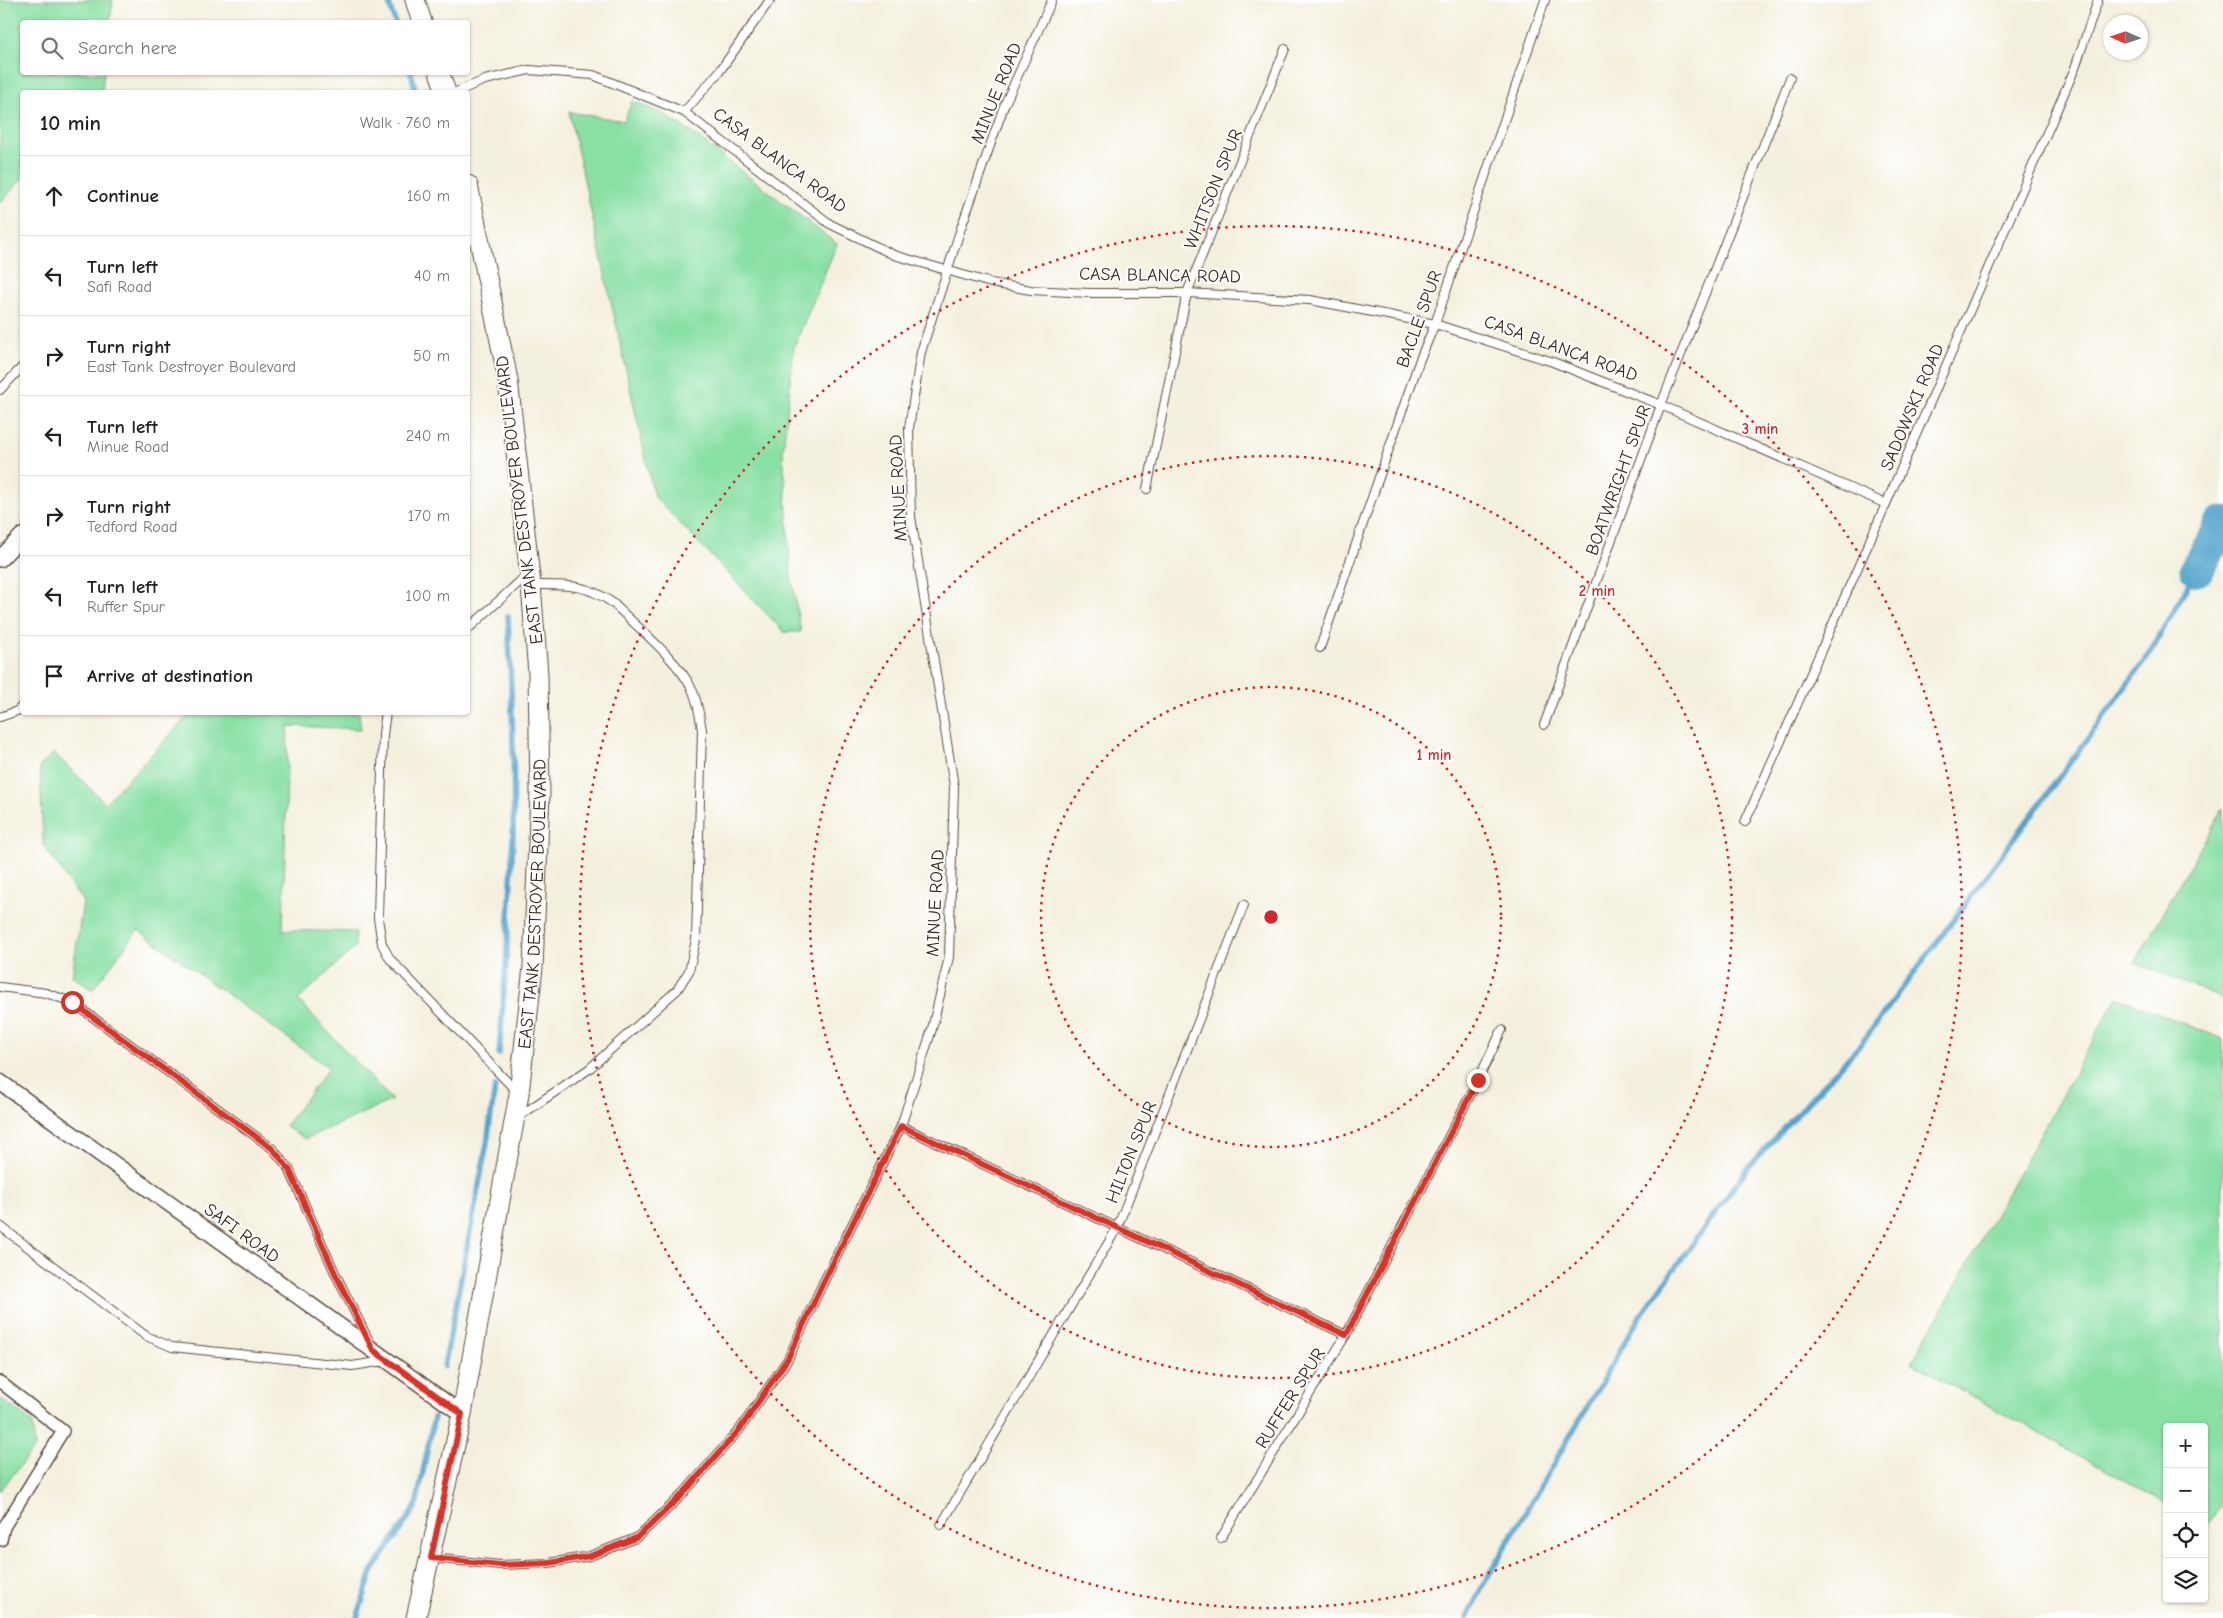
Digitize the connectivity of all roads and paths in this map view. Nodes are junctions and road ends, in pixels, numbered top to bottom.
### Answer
1 (415, 0) edge
2 (770, 0) edge
3 (1052, 0) edge
4 (1545, 0) edge
5 (2098, 0) edge
6 (421, 20) edge
7 (1285, 49) dead end
8 (440, 75) edge
9 (1790, 78) dead end
10 (445, 90) edge
11 (461, 90) edge
12 (684, 112) junction
13 (470, 195) edge
14 (948, 269) junction
15 (1188, 293) junction
16 (1434, 324) junction
17 (20, 369) edge
18 (0, 390) edge
19 (1661, 405) junction
20 (1147, 489) dead end
21 (1886, 504) junction
22 (20, 538) edge
23 (0, 559) edge
24 (531, 579) junction
25 (470, 627) edge
26 (1320, 648) dead end
27 (20, 708) edge
28 (386, 715) edge
29 (0, 717) edge
30 (1544, 725) dead end
31 (1745, 822) dead end
32 (1244, 905) dead end
33 (0, 987) edge
34 (1502, 1030) dead end
35 (0, 1082) edge
36 (519, 1094) junction
37 (514, 1120) junction
38 (901, 1126) junction
39 (0, 1226) edge
40 (1117, 1228) junction
41 (1346, 1335) junction
42 (373, 1350) junction
43 (388, 1361) junction
44 (0, 1382) edge
45 (462, 1414) junction
46 (941, 1525) dead end
47 (1221, 1538) dead end
48 (1, 1540) edge
49 (431, 1558) junction
50 (416, 1618) edge

1 - 6 street
2 - 12 lane
3 - 14 lane, MINUE ROAD
4 - 16 lane, BACLE SPUR
5 - 21 lane, SADOWSKI ROAD
7 - 15 lane, WHITSON SPUR
8 - 10 street
9 - 19 lane, BOATWRIGHT SPUR
11 - 12 lane, CASA BLANCA ROAD
12 - 14 lane, CASA BLANCA ROAD
13 - 24 street, EAST TANK DESTROYER BOULEVARD
14 - 15 lane, CASA BLANCA ROAD
14 - 38 lane, MINUE ROAD
15 - 16 lane, CASA BLANCA ROAD
15 - 20 lane, WHITSON SPUR
16 - 19 lane, CASA BLANCA ROAD
16 - 26 lane, BACLE SPUR
17 - 18 lane
19 - 21 lane, CASA BLANCA ROAD
19 - 30 lane, BOATWRIGHT SPUR
21 - 31 lane, SADOWSKI ROAD
22 - 23 street
24 - 25 lane
24 - 36 street, EAST TANK DESTROYER BOULEVARD
24 - 37 lane
27 - 29 lane
28 - 36 lane
32 - 40 lane, HILTON SPUR
33 - 42 lane
34 - 41 lane, RUFFER SPUR
35 - 42 street, SAFI ROAD
36 - 37 street, EAST TANK DESTROYER BOULEVARD
37 - 45 street, EAST TANK DESTROYER BOULEVARD
38 - 40 lane
38 - 49 lane, MINUE ROAD
39 - 43 lane
40 - 41 lane
40 - 46 lane, HILTON SPUR
41 - 47 lane, RUFFER SPUR
42 - 43 street, SAFI ROAD
43 - 45 street, SAFI ROAD
44 - 48 street
45 - 49 street, EAST TANK DESTROYER BOULEVARD
49 - 50 street, EAST TANK DESTROYER BOULEVARD

